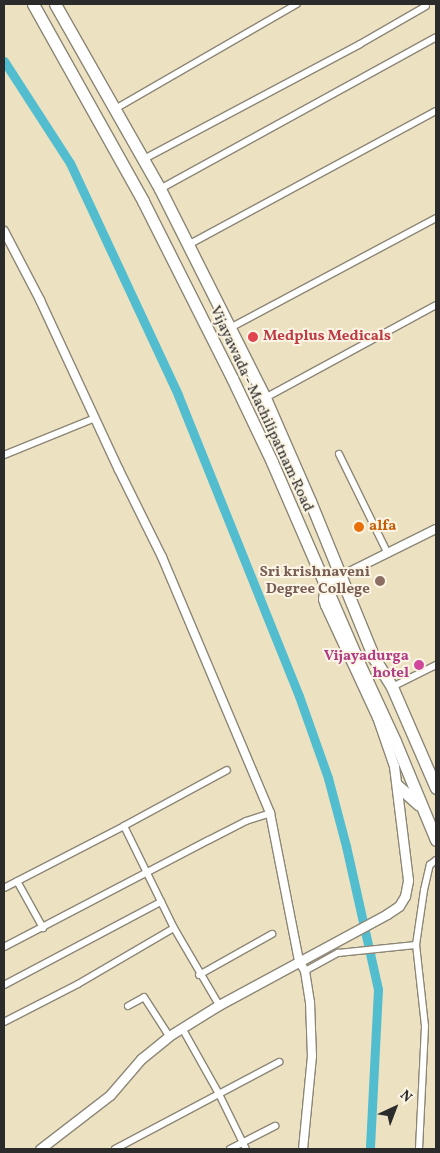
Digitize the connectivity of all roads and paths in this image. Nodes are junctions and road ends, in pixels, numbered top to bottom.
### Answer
1 (33, 4) edge
2 (297, 4) edge
3 (58, 5) edge
4 (426, 6) dead end
5 (436, 36) edge
6 (115, 109) junction
7 (436, 111) edge
8 (144, 159) junction
9 (160, 188) junction
10 (436, 218) edge
11 (4, 231) edge
12 (188, 245) junction
13 (436, 305) edge
14 (230, 328) junction
15 (265, 398) junction
16 (94, 418) junction
17 (339, 454) dead end
18 (4, 455) edge
19 (310, 501) junction
20 (291, 506) junction
21 (436, 529) edge
22 (388, 554) junction
23 (340, 577) junction
24 (325, 584) junction
25 (436, 664) edge
26 (392, 687) junction
27 (227, 770) dead end
28 (398, 786) junction
29 (436, 788) edge
30 (270, 813) junction
31 (428, 820) junction
32 (124, 826) junction
33 (436, 840) edge
34 (436, 860) edge
35 (147, 874) junction
36 (17, 881) junction
37 (4, 888) edge
38 (161, 902) junction
39 (43, 928) junction
40 (174, 928) junction
41 (272, 934) dead end
42 (416, 945) junction
43 (4, 947) edge
44 (299, 961) junction
45 (305, 971) junction
46 (199, 975) junction
47 (4, 985) edge
48 (218, 1005) junction
49 (128, 1006) dead end
50 (4, 1022) edge
51 (182, 1028) junction
52 (169, 1036) junction
53 (280, 1062) dead end
54 (219, 1094) junction
55 (275, 1126) dead end
56 (245, 1146) edge
57 (40, 1149) edge
58 (115, 1149) edge
59 (230, 1149) edge
60 (303, 1149) edge
61 (419, 1149) edge

1 - 20 highway, Vijayawada - Machilipatnam Road
2 - 6 street
3 - 6 highway, Vijayawada - Machilipatnam Road
4 - 8 street
5 - 9 street
6 - 8 highway, Vijayawada - Machilipatnam Road
7 - 12 street
8 - 9 highway, Vijayawada - Machilipatnam Road
9 - 12 highway, Vijayawada - Machilipatnam Road
10 - 14 street
11 - 16 street
12 - 14 highway, Vijayawada - Machilipatnam Road
13 - 15 street
14 - 15 highway, Vijayawada - Machilipatnam Road
15 - 19 highway, Vijayawada - Machilipatnam Road
16 - 18 street
16 - 30 street
17 - 22 street
19 - 20 highway
19 - 23 highway, Vijayawada - Machilipatnam Road
20 - 24 highway, Vijayawada - Machilipatnam Road
21 - 22 street
22 - 23 street
23 - 24 street
23 - 26 highway, Vijayawada - Machilipatnam Road
24 - 28 main road
24 - 31 highway, Vijayawada - Machilipatnam Road
25 - 26 street
26 - 29 highway, Vijayawada - Machilipatnam Road
27 - 32 street
28 - 31 highway
28 - 44 main road
30 - 35 street
30 - 44 street
31 - 33 highway, Vijayawada - Machilipatnam Road
32 - 35 street
32 - 36 street
34 - 42 street
35 - 38 street
35 - 39 street
36 - 37 street
36 - 39 street
38 - 40 street
38 - 47 street
39 - 43 street
40 - 46 street
40 - 50 street
41 - 46 street
42 - 45 street
42 - 61 street
44 - 45 street
44 - 48 main road
45 - 60 street
46 - 48 street
48 - 51 main road
49 - 52 street
51 - 52 main road
51 - 54 street
52 - 57 main road
53 - 54 street
54 - 56 street
54 - 58 street
55 - 56 street
56 - 59 street

